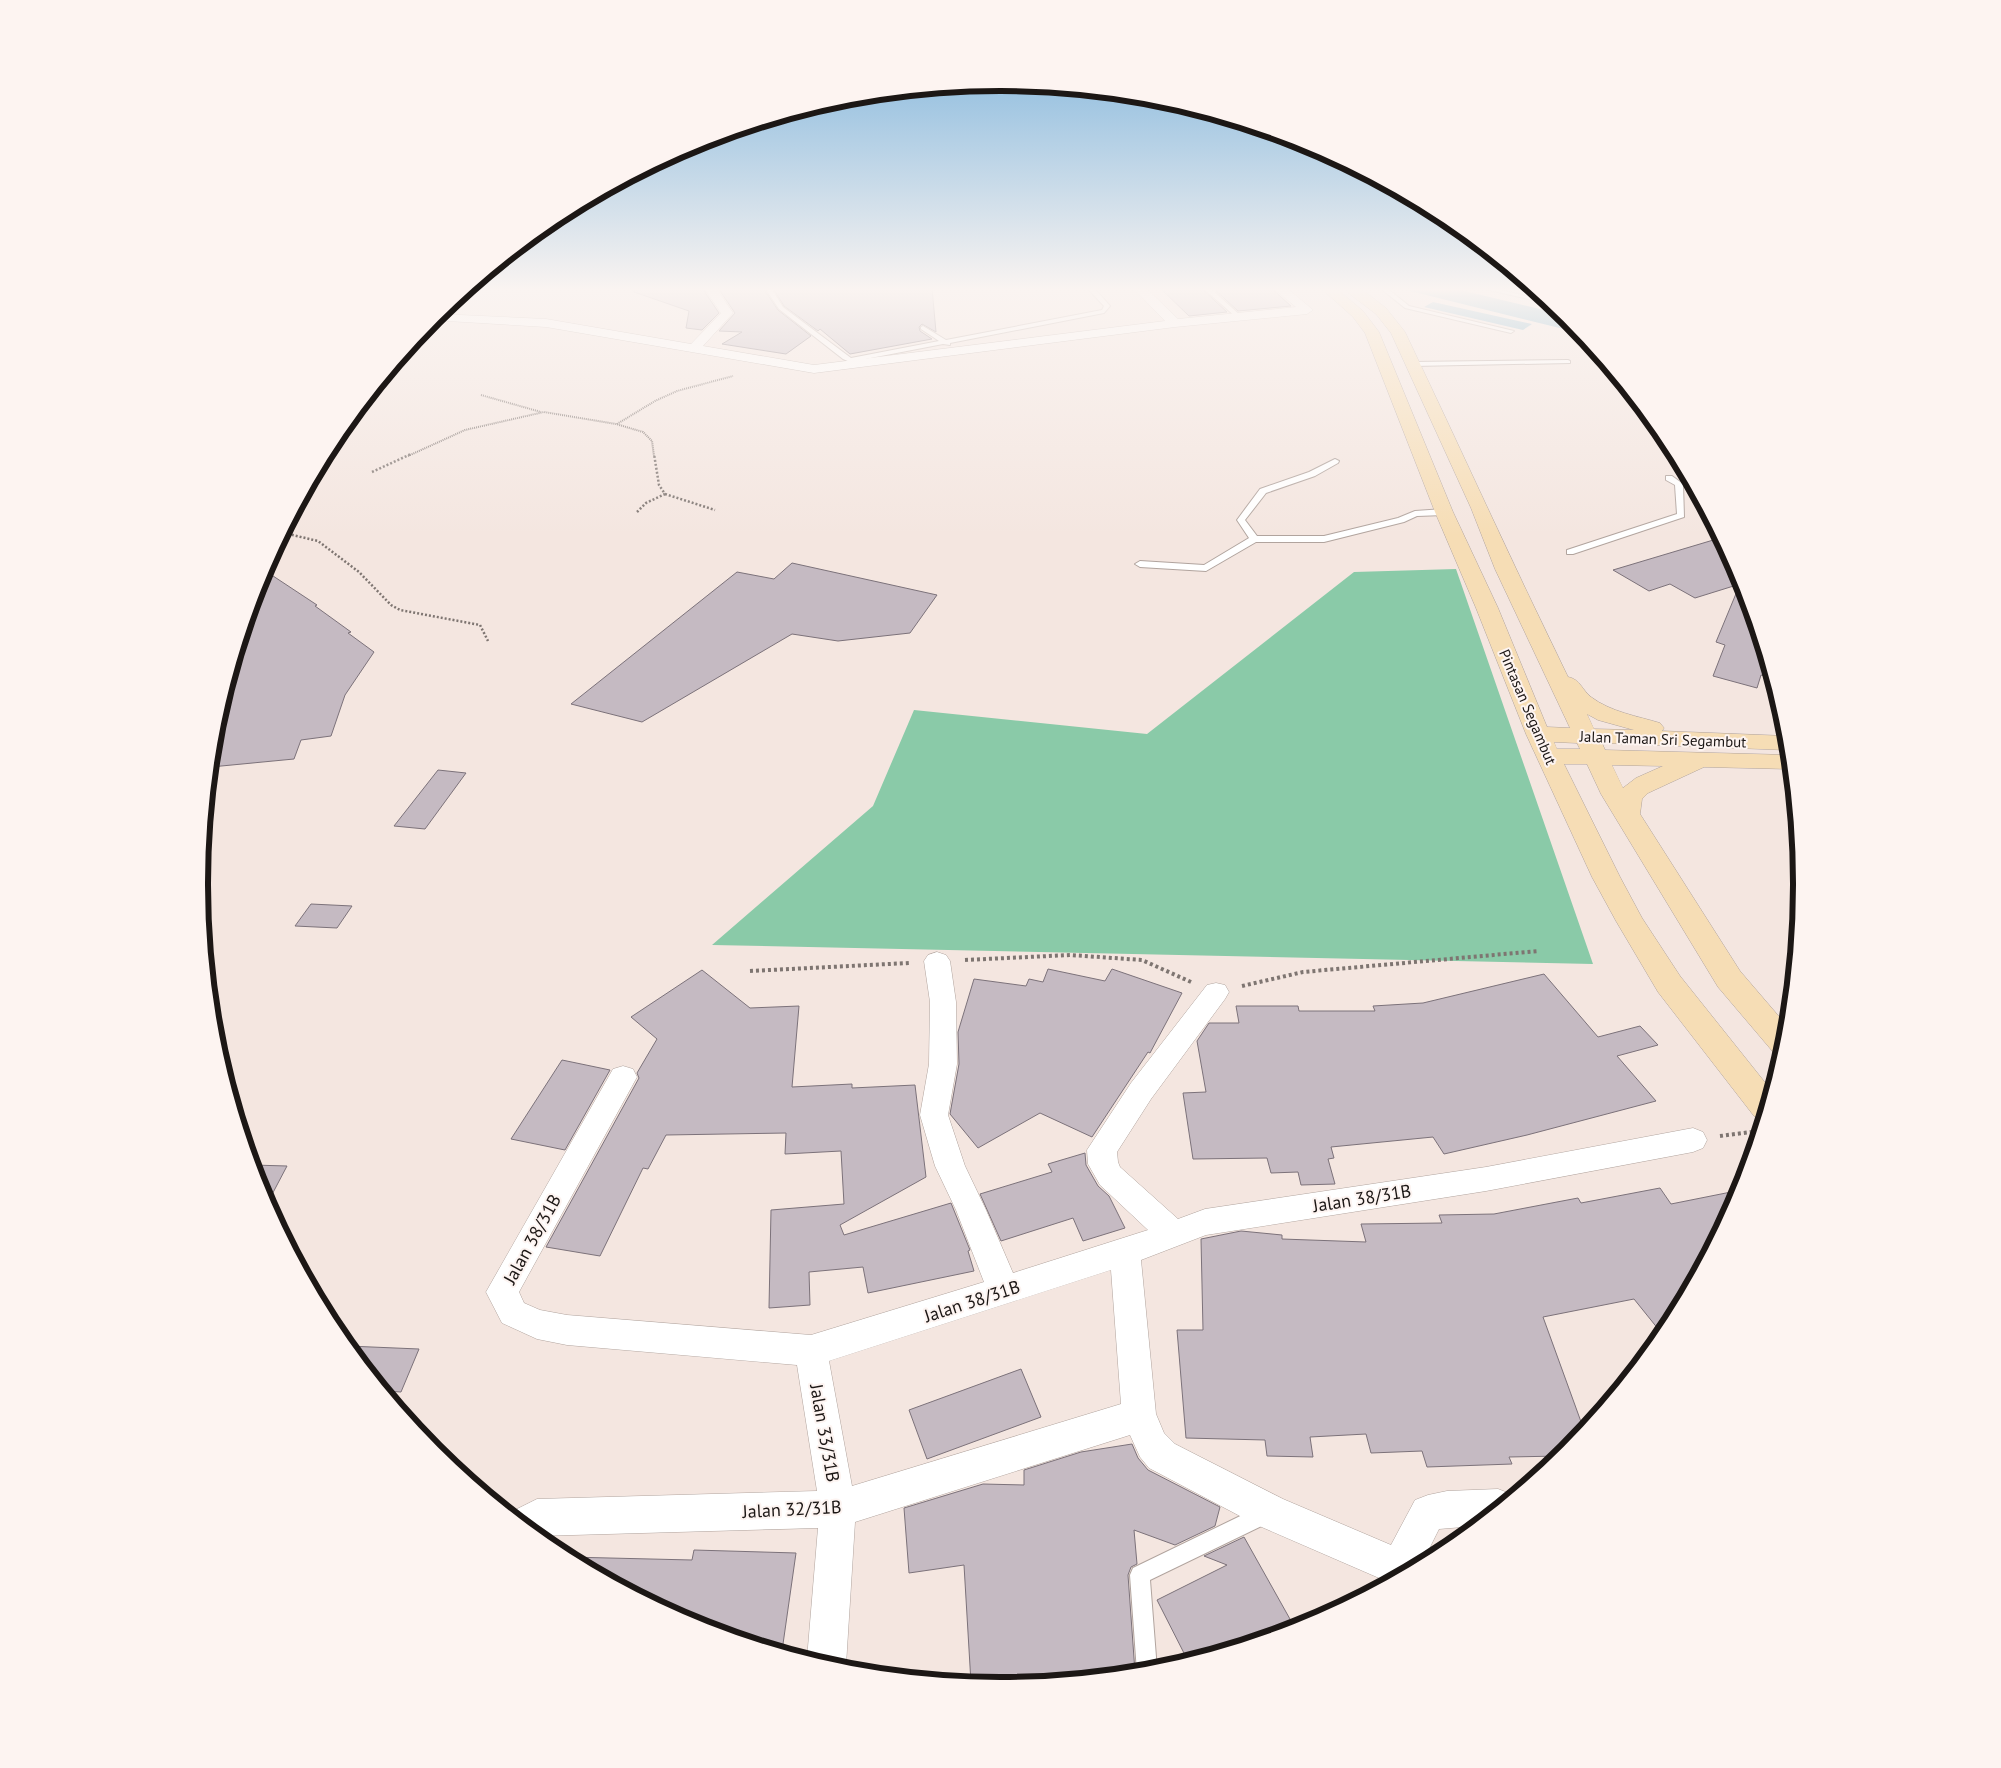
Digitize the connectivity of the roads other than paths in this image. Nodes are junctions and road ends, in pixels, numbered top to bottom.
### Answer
1 (1387, 371) edge
2 (1416, 371) edge
3 (1335, 461) dead end
4 (1669, 478) dead end
5 (1444, 512) junction
6 (1254, 539) junction
7 (1570, 552) dead end
8 (1140, 564) dead end
9 (1552, 666) junction
10 (1780, 744) edge
11 (1543, 745) junction
12 (1592, 746) junction
13 (1700, 749) junction
14 (1783, 761) edge
15 (1627, 814) junction
16 (937, 961) road end
17 (1216, 992) road end
18 (1778, 1037) edge
19 (623, 1077) dead end
20 (1762, 1102) edge
21 (1692, 1140) road end
22 (1173, 1234) junction
23 (1125, 1252) junction
24 (1004, 1291) junction
25 (811, 1351) junction
26 (1138, 1415) junction
27 (1490, 1507) edge
28 (838, 1509) junction
29 (1270, 1512) junction
30 (529, 1521) edge
31 (1405, 1566) edge
32 (1400, 1569) edge
33 (827, 1657) edge
34 (1146, 1663) edge

1 - 5 main road, Pintasan Segambut
2 - 9 main road
3 - 6 lane
4 - 7 lane
5 - 6 lane
5 - 11 main road, Pintasan Segambut
6 - 8 lane
9 - 12 main road
9 - 13 main road
10 - 13 main road, Jalan Taman Sri Segambut
11 - 12 main road, Jalan Taman Sri Segambut
11 - 20 main road, Pintasan Segambut
12 - 13 main road, Jalan Taman Sri Segambut
12 - 15 main road
13 - 14 main road, Jalan Taman Sri Segambut
13 - 15 main road
15 - 18 main road
16 - 24 street
17 - 22 street
19 - 25 street, Jalan 38/31B
21 - 22 street, Jalan 38/31B
22 - 23 street, Jalan 38/31B
23 - 24 street, Jalan 38/31B
23 - 26 street
24 - 25 street, Jalan 38/31B
25 - 28 street, Jalan 33/31B
26 - 28 street, Jalan 32/31B
26 - 29 street
27 - 31 street
28 - 30 street, Jalan 32/31B
28 - 33 street, Jalan 33/31B
29 - 32 street
29 - 34 lane

